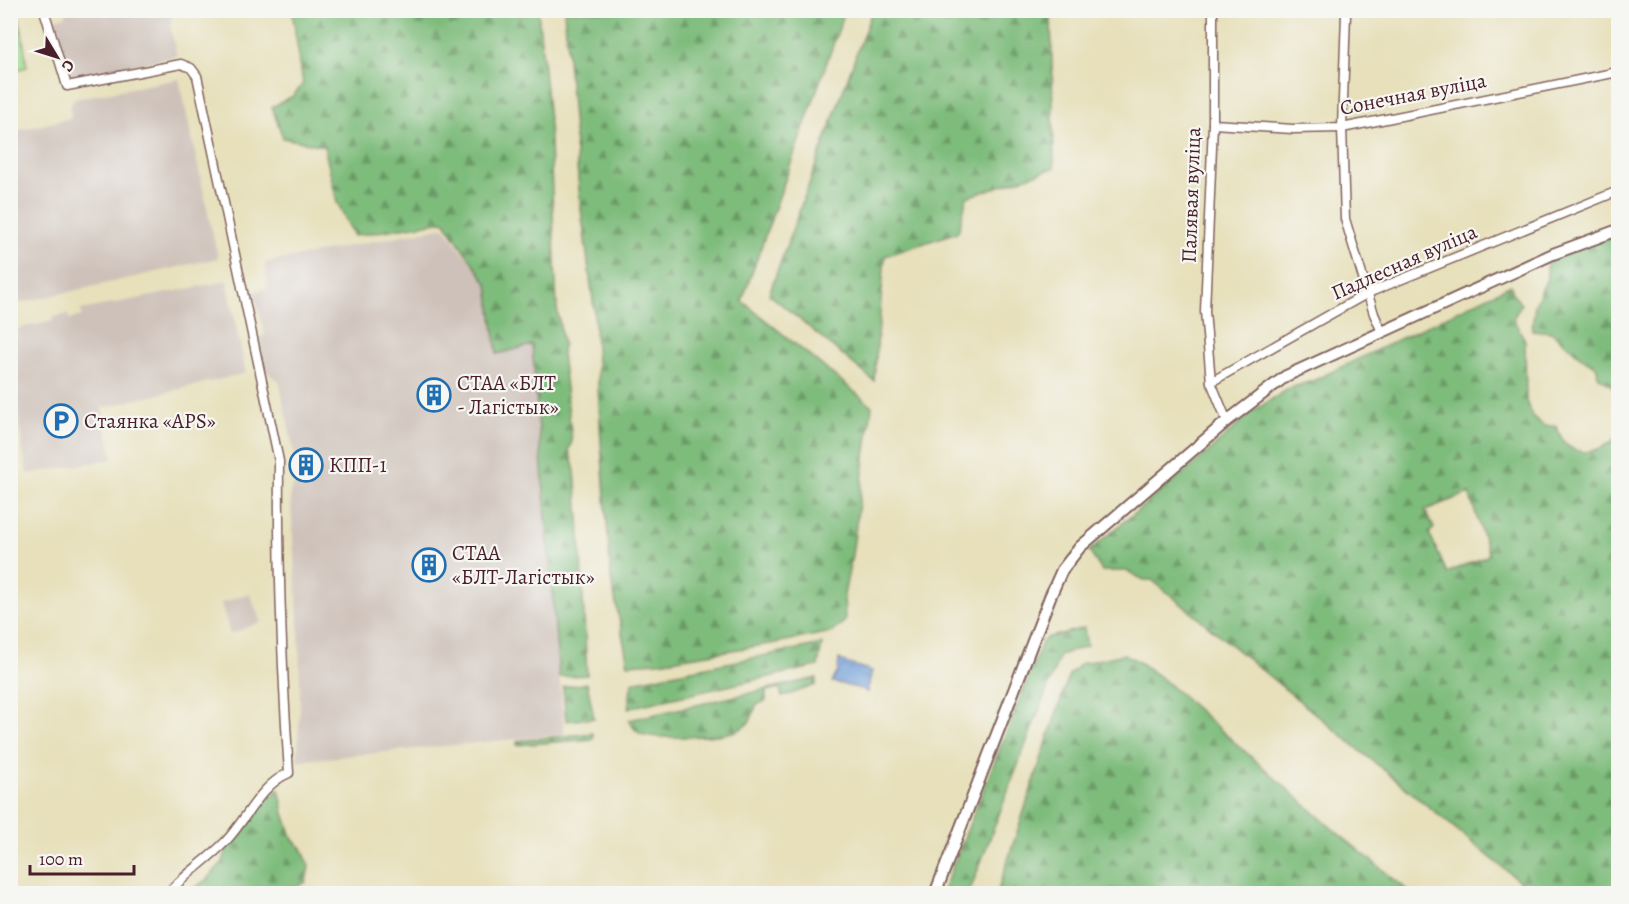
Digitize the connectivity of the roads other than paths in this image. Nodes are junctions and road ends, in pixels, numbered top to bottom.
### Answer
1 (44, 10) edge
2 (1213, 10) edge
3 (1348, 10) edge
4 (1618, 72) edge
5 (1213, 124) junction
6 (1342, 128) junction
7 (1618, 191) edge
8 (1618, 230) edge
9 (1368, 293) junction
10 (1382, 332) junction
11 (1211, 382) junction
12 (1227, 421) junction
13 (166, 894) edge
14 (935, 894) edge

1 - 13 street
2 - 5 street, Палявая вуліца
3 - 6 street
4 - 6 street, Сонечная вуліца
5 - 6 street, Сонечная вуліца
5 - 11 street, Палявая вуліца
6 - 9 street
7 - 9 street, Падлесная вуліца
8 - 10 street
9 - 10 street
9 - 11 street, Падлесная вуліца
10 - 12 street
11 - 12 street, Палявая вуліца
12 - 14 street

